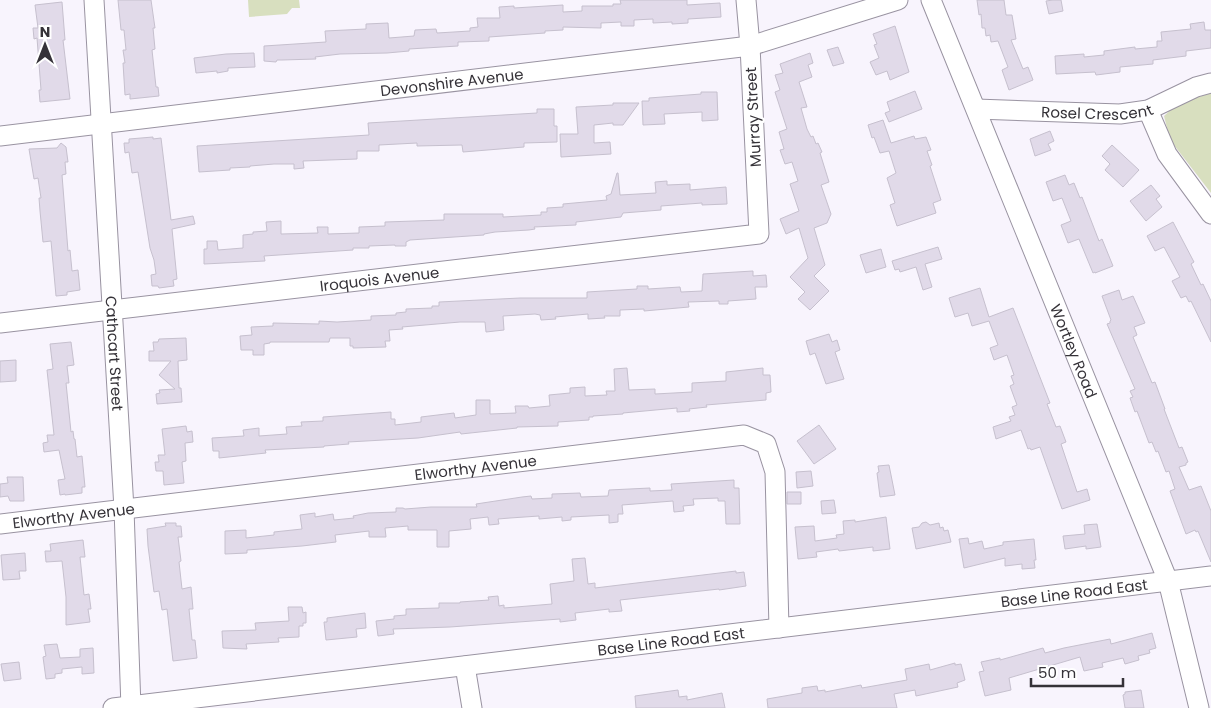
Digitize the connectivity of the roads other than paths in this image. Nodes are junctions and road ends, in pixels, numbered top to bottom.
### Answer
1 (94, 0) edge
2 (746, 0) edge
3 (898, 0) edge
4 (931, 0) edge
5 (750, 46) junction
6 (1211, 83) edge
7 (976, 109) junction
8 (1148, 110) junction
9 (102, 123) junction
10 (0, 136) edge
11 (1211, 214) edge
12 (759, 234) joint
13 (113, 309) junction
14 (0, 323) edge
15 (124, 509) junction
16 (0, 524) edge
17 (1211, 576) edge
18 (1168, 581) junction
19 (779, 628) junction
20 (465, 666) junction
21 (125, 707) edge
22 (472, 708) edge
23 (1199, 708) edge

1 - 9 street, Cathcart Street
2 - 5 street, Murray Street
3 - 5 street, Devonshire Avenue
4 - 7 street, Wortley Road
5 - 9 street, Devonshire Avenue
5 - 12 street, Murray Street
6 - 8 street, Rosel Crescent
7 - 8 street, Rosel Crescent
7 - 18 street, Wortley Road
8 - 11 street
9 - 10 street, Devonshire Avenue
9 - 13 street, Cathcart Street
12 - 13 street, Iroquois Avenue
13 - 14 street, Iroquois Avenue
13 - 15 street, Cathcart Street
15 - 16 street, Elworthy Avenue
15 - 19 street, Elworthy Avenue
15 - 21 street, Cathcart Street
17 - 18 street, Base Line Road East
18 - 19 street, Base Line Road East
18 - 23 street, Wortley Road
19 - 20 street, Base Line Road East
20 - 21 street, Base Line Road East
20 - 22 street

